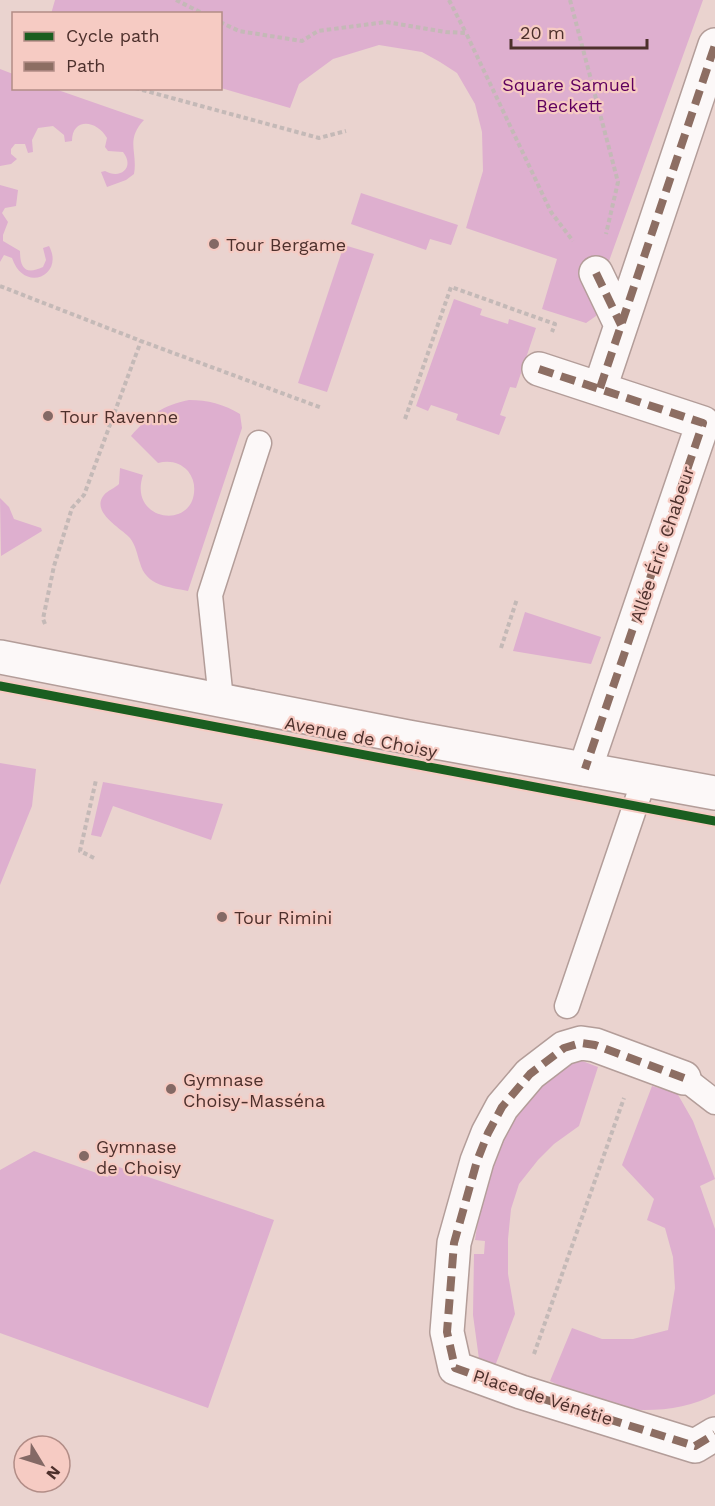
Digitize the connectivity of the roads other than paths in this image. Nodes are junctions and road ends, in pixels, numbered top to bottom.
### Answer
1 (715, 45) edge
2 (596, 273) road end
3 (621, 325) junction
4 (540, 369) dead end
5 (600, 388) junction
6 (259, 443) dead end
7 (0, 657) edge
8 (220, 700) junction
9 (585, 769) junction
10 (644, 780) junction
11 (715, 793) edge
12 (567, 1006) dead end
13 (684, 1078) joint
14 (715, 1102) edge
15 (715, 1434) edge

1 - 3 street
2 - 3 street
3 - 5 street
4 - 5 street, Allée Éric Chabeur
5 - 9 street, Allée Éric Chabeur
6 - 8 lane
7 - 8 street, Avenue de Choisy
8 - 9 street, Avenue de Choisy
9 - 10 street, Avenue de Choisy
10 - 11 street, Avenue de Choisy
10 - 12 lane
13 - 14 lane, Place de Vénétie
13 - 15 street, Place de Vénétie

